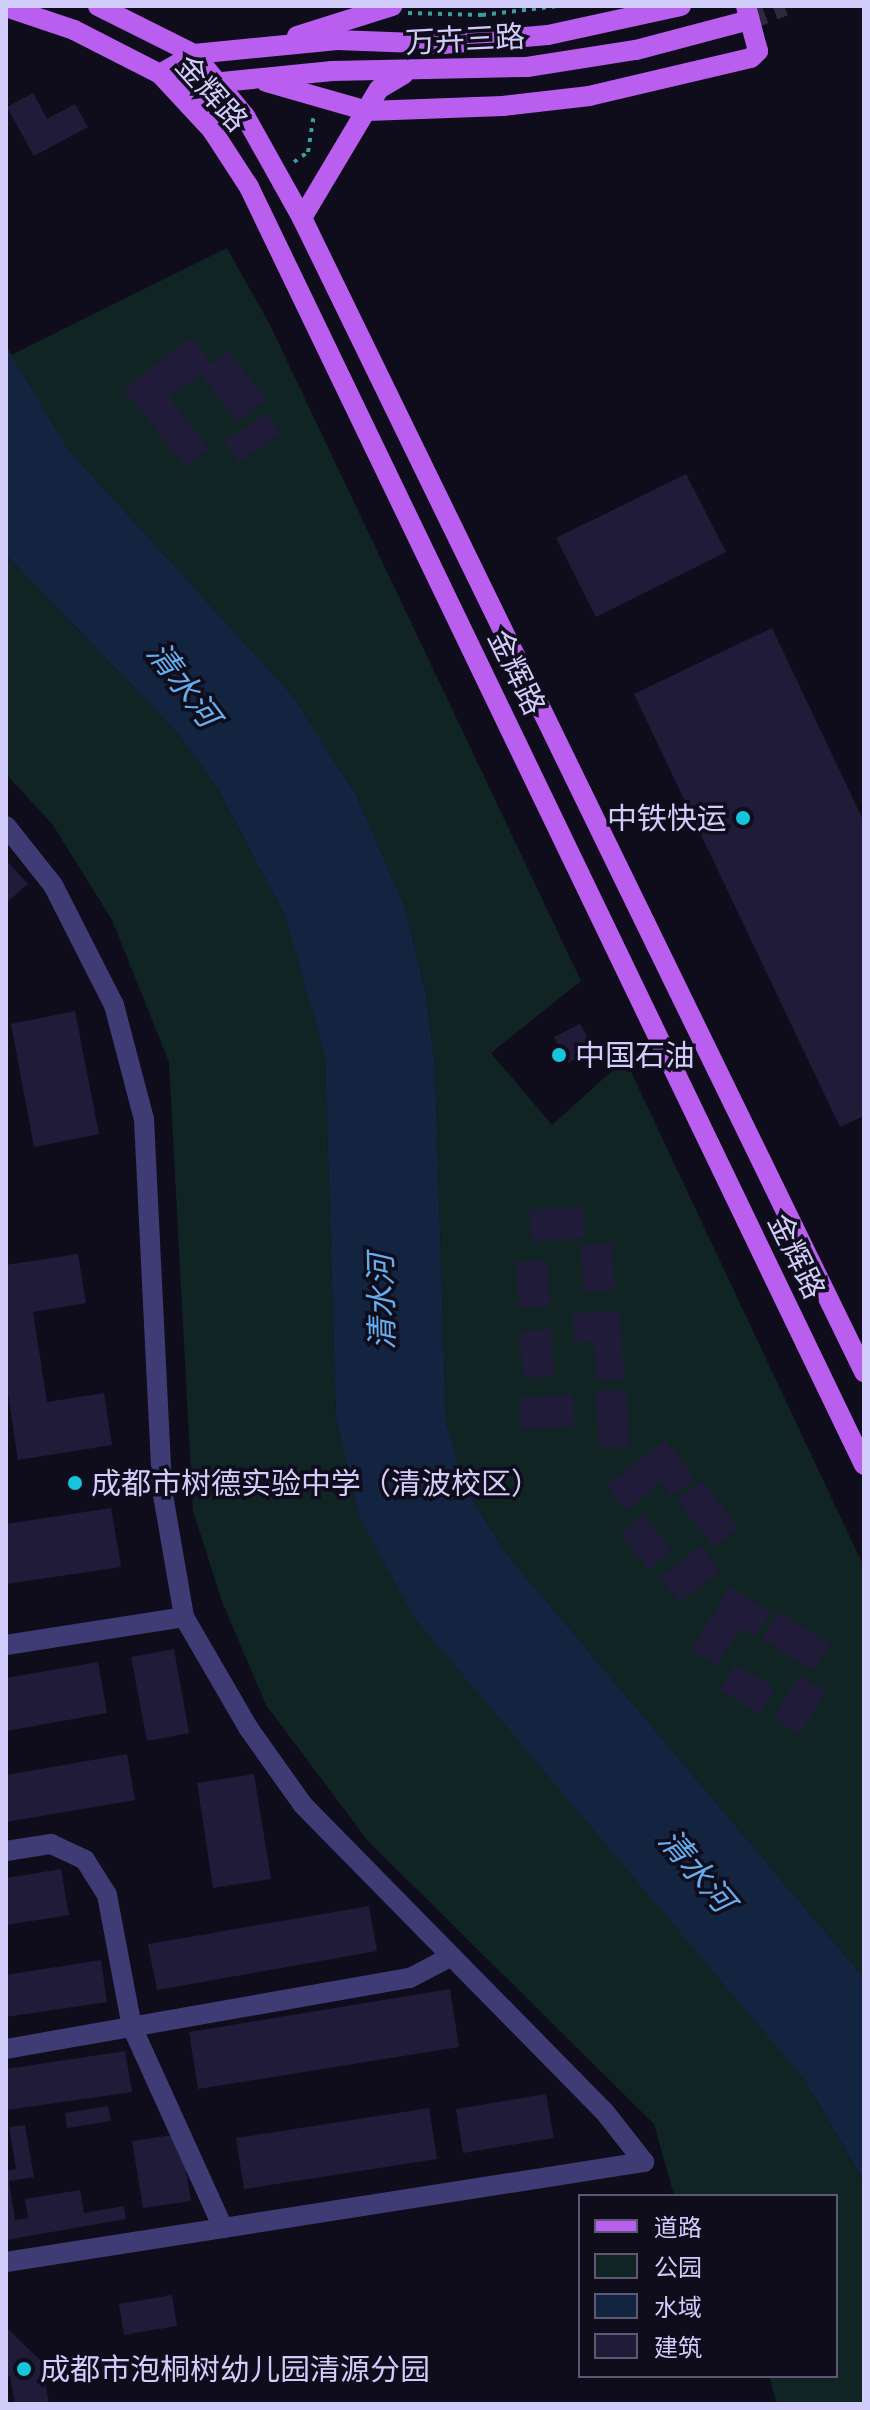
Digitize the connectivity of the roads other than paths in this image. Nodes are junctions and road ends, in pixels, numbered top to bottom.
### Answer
1 (98, 6) edge
2 (681, 6) edge
3 (6, 7) edge
4 (384, 9) edge
5 (746, 14) edge
6 (276, 44) junction
7 (194, 54) junction
8 (412, 72) junction
9 (160, 74) junction
10 (254, 79) junction
11 (222, 82) junction
12 (189, 105) junction
13 (368, 111) junction
14 (302, 218) junction
15 (6, 826) edge
16 (864, 1372) edge
17 (864, 1465) edge
18 (184, 1617) junction
19 (6, 1645) edge
20 (6, 1851) edge
21 (452, 1956) junction
22 (132, 2027) junction
23 (6, 2049) edge
24 (223, 2228) junction
25 (6, 2262) edge

1 - 7 main road, 金辉路
2 - 6 main road, 万卉三路
3 - 9 main road, 金辉路
4 - 6 main road
5 - 8 main road, 万卉三路
5 - 13 main road
6 - 7 main road, 万卉三路
7 - 9 main road, 万卉三路
7 - 11 main road, 金辉路
8 - 10 main road, 万卉三路
8 - 13 main road
9 - 12 main road, 金辉路
10 - 11 main road, 万卉三路
10 - 13 main road
11 - 12 main road, 万卉三路
11 - 14 main road, 金辉路
12 - 17 main road, 金辉路
13 - 14 main road
14 - 16 main road, 金辉路
15 - 18 street
18 - 19 street
18 - 21 street
20 - 22 street
21 - 22 street
21 - 24 street
22 - 23 street
22 - 24 street
24 - 25 street

